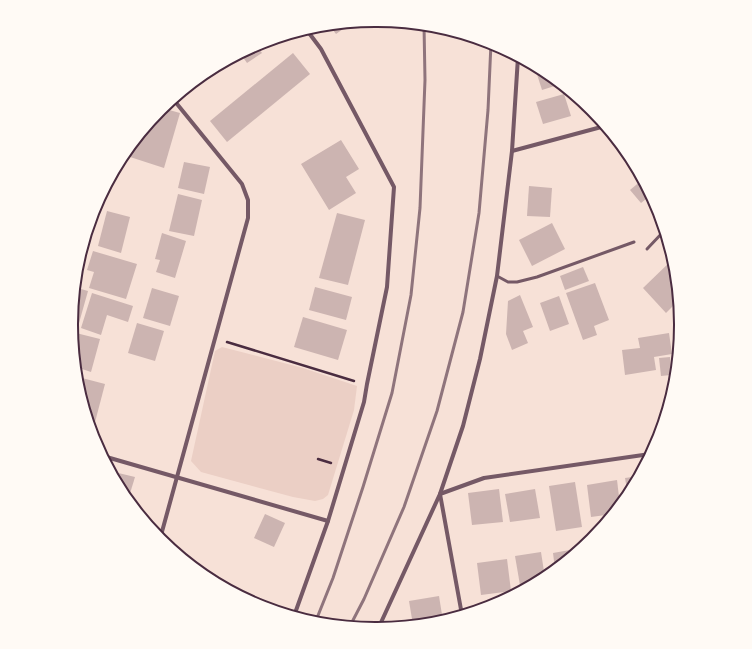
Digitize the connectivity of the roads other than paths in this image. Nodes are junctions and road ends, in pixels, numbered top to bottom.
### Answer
1 (310, 35) edge
2 (518, 63) edge
3 (177, 104) edge
4 (599, 127) edge
5 (512, 151) junction
6 (660, 236) edge
7 (634, 242) dead end
8 (647, 249) dead end
9 (497, 276) junction
10 (643, 455) edge
11 (110, 458) edge
12 (177, 478) junction
13 (440, 494) junction
14 (328, 521) junction
15 (162, 531) edge
16 (461, 609) edge
17 (296, 611) edge
18 (381, 622) edge

1 - 14 street
2 - 5 street
3 - 12 street
4 - 5 street
5 - 9 street
6 - 8 lane
7 - 9 lane
9 - 13 street
10 - 13 street
11 - 12 street
12 - 14 street
12 - 15 street
13 - 16 street
13 - 18 street
14 - 17 street

